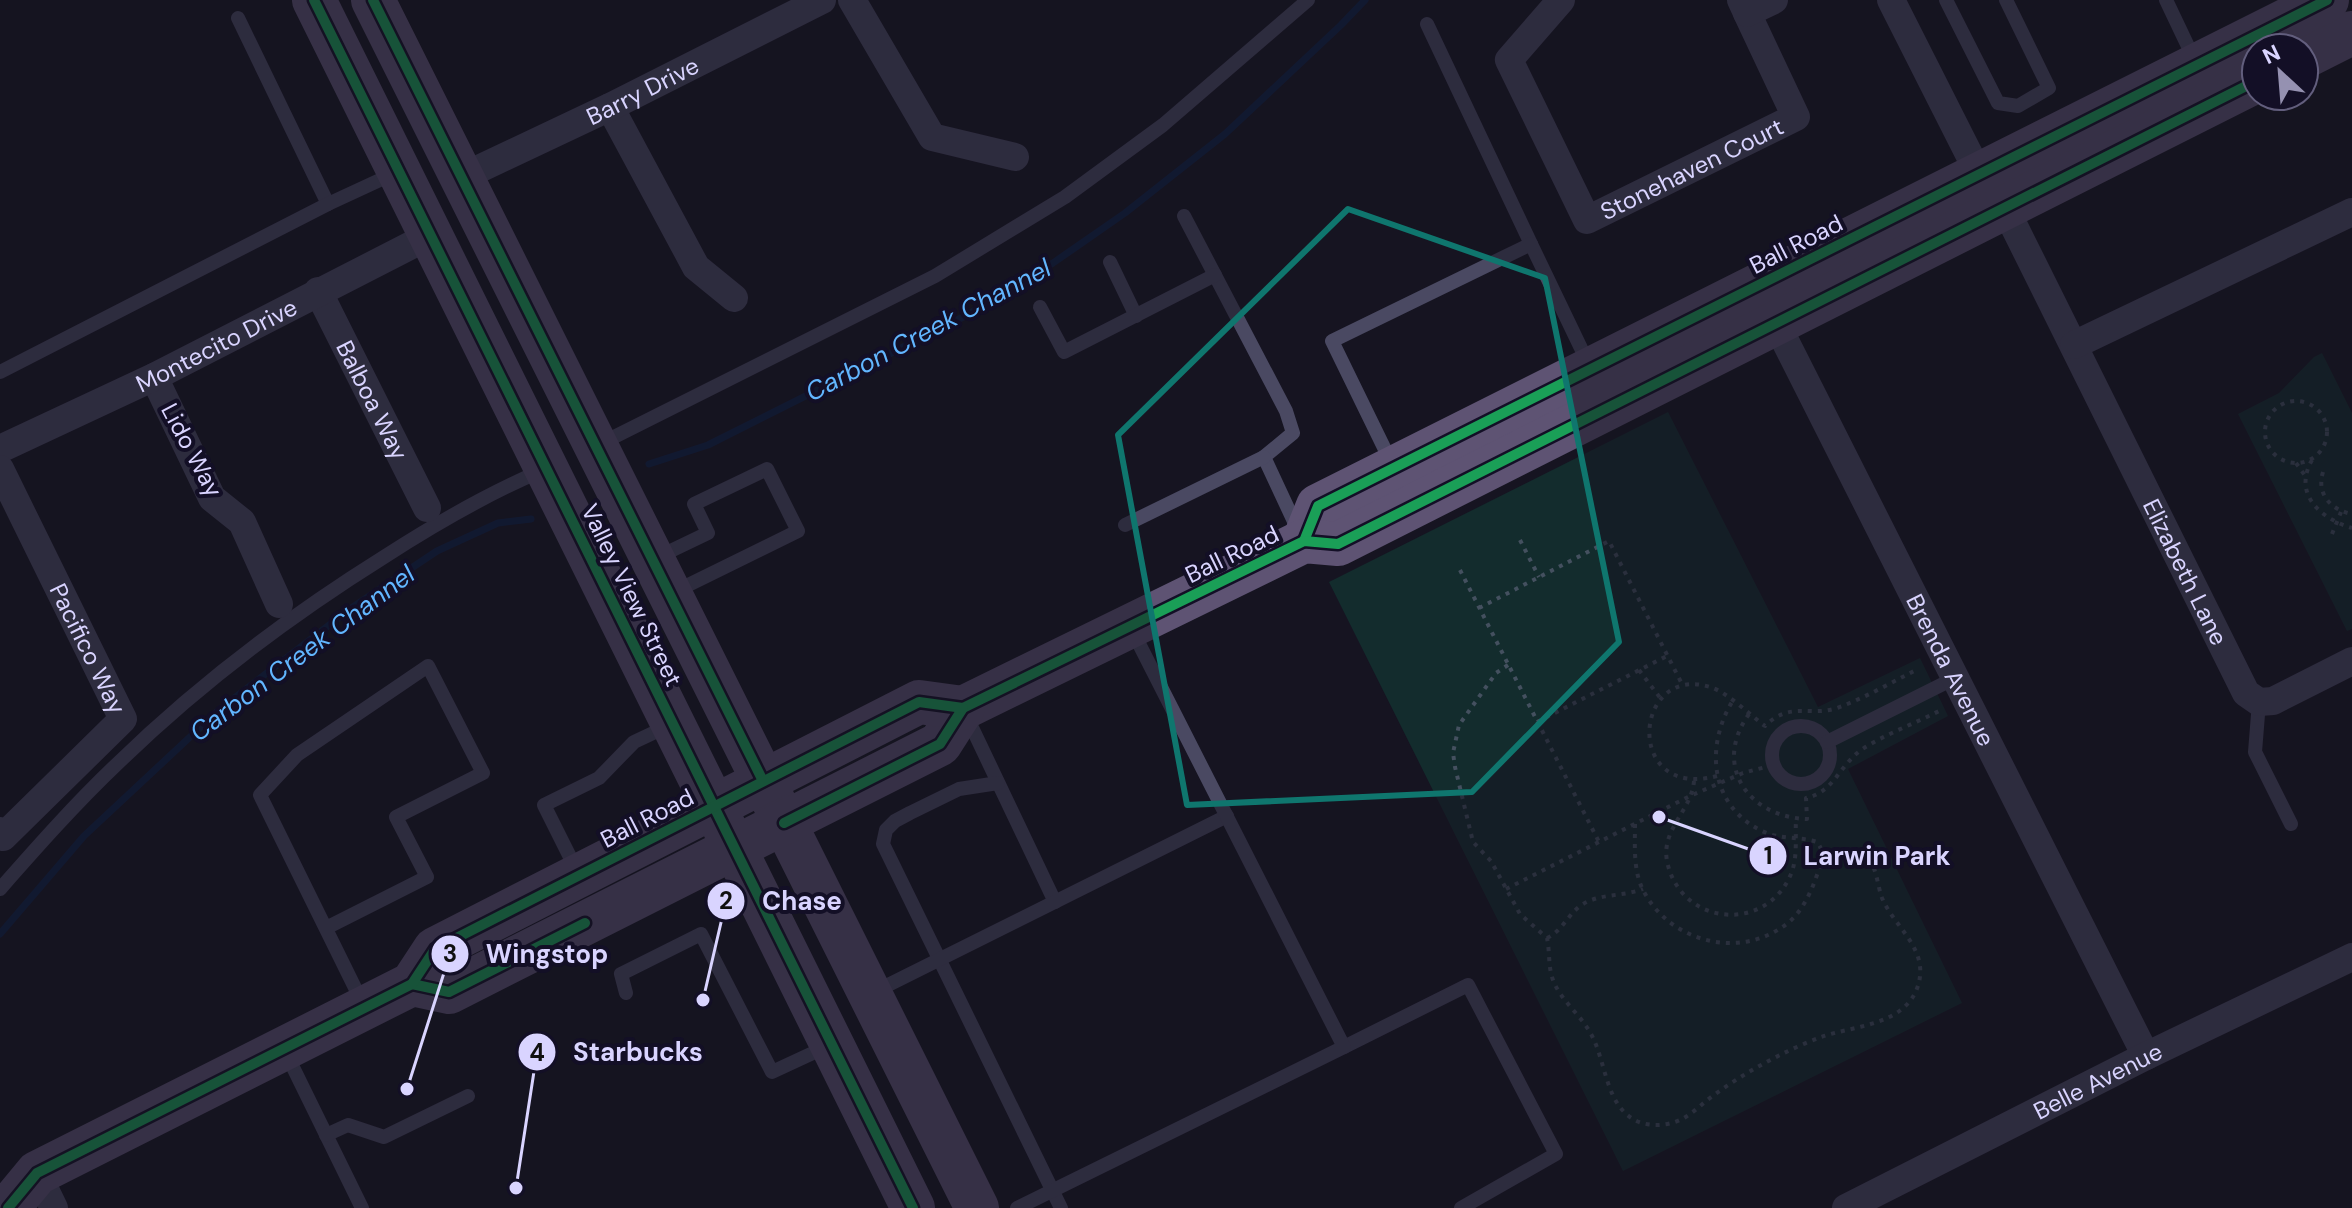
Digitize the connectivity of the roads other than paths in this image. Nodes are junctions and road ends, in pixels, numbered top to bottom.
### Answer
1 (314, 0) edge
2 (373, 0) edge
3 (822, 0) edge
4 (852, 0) edge
5 (1308, 0) edge
6 (1561, 0) edge
7 (1774, 0) edge
8 (1946, 0) edge
9 (2006, 0) edge
10 (2166, 0) edge
11 (2327, 0) edge
12 (1893, 1) edge
13 (1744, 7) edge
14 (238, 18) dead end
15 (1427, 24) dead end
16 (2352, 33) edge
17 (2320, 49) edge
18 (2196, 65) junction
19 (2240, 88) edge
20 (610, 107) junction
21 (1015, 157) dead end
22 (399, 171) junction
23 (462, 177) junction
24 (1992, 191) junction
25 (328, 204) junction
26 (2352, 212) edge
27 (1184, 216) dead end
28 (431, 235) junction
29 (1531, 244) junction
30 (1110, 262) dead end
31 (1215, 275) junction
32 (318, 291) junction
33 (734, 298) dead end
34 (1767, 304) junction
35 (1040, 307) dead end
36 (1136, 316) junction
37 (2074, 345) junction
38 (0, 372) edge
39 (154, 377) junction
40 (1601, 387) junction
41 (596, 446) junction
42 (0, 449) edge
43 (1264, 457) junction
44 (1394, 468) junction
45 (0, 469) edge
46 (547, 469) junction
47 (427, 508) dead end
48 (1125, 525) dead end
49 (1304, 541) junction
50 (661, 577) junction
51 (279, 604) dead end
52 (1130, 626) junction
53 (2352, 661) edge
54 (1955, 678) junction
55 (2259, 702) junction
56 (963, 708) junction
57 (673, 724) junction
58 (1827, 742) junction
59 (763, 781) junction
60 (998, 783) junction
61 (714, 806) junction
62 (1227, 816) junction
63 (784, 823) junction
64 (2291, 824) dead end
65 (2, 834) edge
66 (734, 848) junction
67 (579, 875) junction
68 (0, 889) edge
69 (1055, 902) junction
70 (326, 928) junction
71 (2352, 957) edge
72 (939, 961) junction
73 (412, 984) junction
74 (626, 993) dead end
75 (870, 994) junction
76 (365, 1008) junction
77 (832, 1044) junction
78 (1344, 1047) junction
79 (284, 1049) junction
80 (2146, 1056) junction
81 (468, 1096) dead end
82 (326, 1135) junction
83 (30, 1185) edge
84 (1053, 1191) junction
85 (8, 1208) edge
86 (362, 1208) edge
87 (913, 1208) edge
88 (977, 1208) edge
89 (1017, 1208) edge
90 (1061, 1208) edge
91 (1461, 1208) edge
92 (1846, 1208) edge

1 - 22 main road, Valley View Street
2 - 23 main road, Valley View Street
3 - 20 street, Barry Drive
4 - 21 street
5 - 41 lane
6 - 13 street, Stonehaven Court
7 - 13 street
8 - 9 lane
10 - 18 lane
11 - 18 main road, Ball Road
12 - 24 street, Elizabeth Lane
14 - 25 lane
15 - 29 lane
16 - 17 main road
18 - 24 main road, Ball Road
19 - 24 main road, Ball Road
20 - 23 street, Barry Drive
20 - 33 street
22 - 25 lane
22 - 28 main road, Valley View Street
23 - 41 main road, Valley View Street
24 - 34 main road, Ball Road
24 - 37 street, Elizabeth Lane
25 - 38 lane
26 - 37 street
27 - 31 lane
28 - 32 street, Montecito Drive
28 - 46 main road, Valley View Street
29 - 40 lane
29 - 44 lane
30 - 36 lane
31 - 36 lane
31 - 43 lane
32 - 39 street, Montecito Drive
32 - 47 street, Balboa Way
34 - 40 main road, Ball Road
34 - 54 street, Brenda Avenue
35 - 36 lane
37 - 55 street, Elizabeth Lane
39 - 42 street, Montecito Drive
39 - 51 street, Lido Way
40 - 44 main road, Ball Road
40 - 49 main road, Ball Road
41 - 50 main road, Valley View Street
43 - 48 lane
43 - 49 lane
44 - 49 main road, Ball Road
45 - 65 street, Pacifico Way
46 - 57 main road, Valley View Street
46 - 68 lane
49 - 52 main road, Ball Road
50 - 50 lane
50 - 59 main road, Valley View Street
52 - 56 main road, Ball Road
52 - 62 lane
53 - 55 street
54 - 58 lane
54 - 80 street, Brenda Avenue
55 - 64 lane
56 - 59 main road, Ball Road
56 - 60 lane
56 - 63 main road
57 - 61 main road, Valley View Street
57 - 67 lane
58 - 58 lane
59 - 61 main road, Ball Road
59 - 63 main road, Valley View Street
60 - 69 lane
60 - 72 lane
61 - 66 main road, Valley View Street
61 - 67 main road, Ball Road
62 - 69 lane
62 - 78 lane
63 - 66 main road
63 - 75 main road, Valley View Street
66 - 73 main road
66 - 77 main road, Valley View Street
67 - 73 main road, Ball Road
69 - 72 lane
70 - 70 lane
70 - 76 lane
71 - 80 street, Belle Avenue
72 - 75 lane
72 - 84 lane
73 - 76 main road, Ball Road
74 - 77 lane
75 - 88 main road, Valley View Street
76 - 79 main road, Ball Road
77 - 87 main road, Valley View Street
78 - 84 lane
78 - 91 lane
79 - 82 lane
79 - 83 main road, Ball Road
80 - 92 street, Belle Avenue
81 - 82 lane
82 - 86 lane
83 - 85 main road, Ball Road
84 - 89 lane
84 - 90 lane

